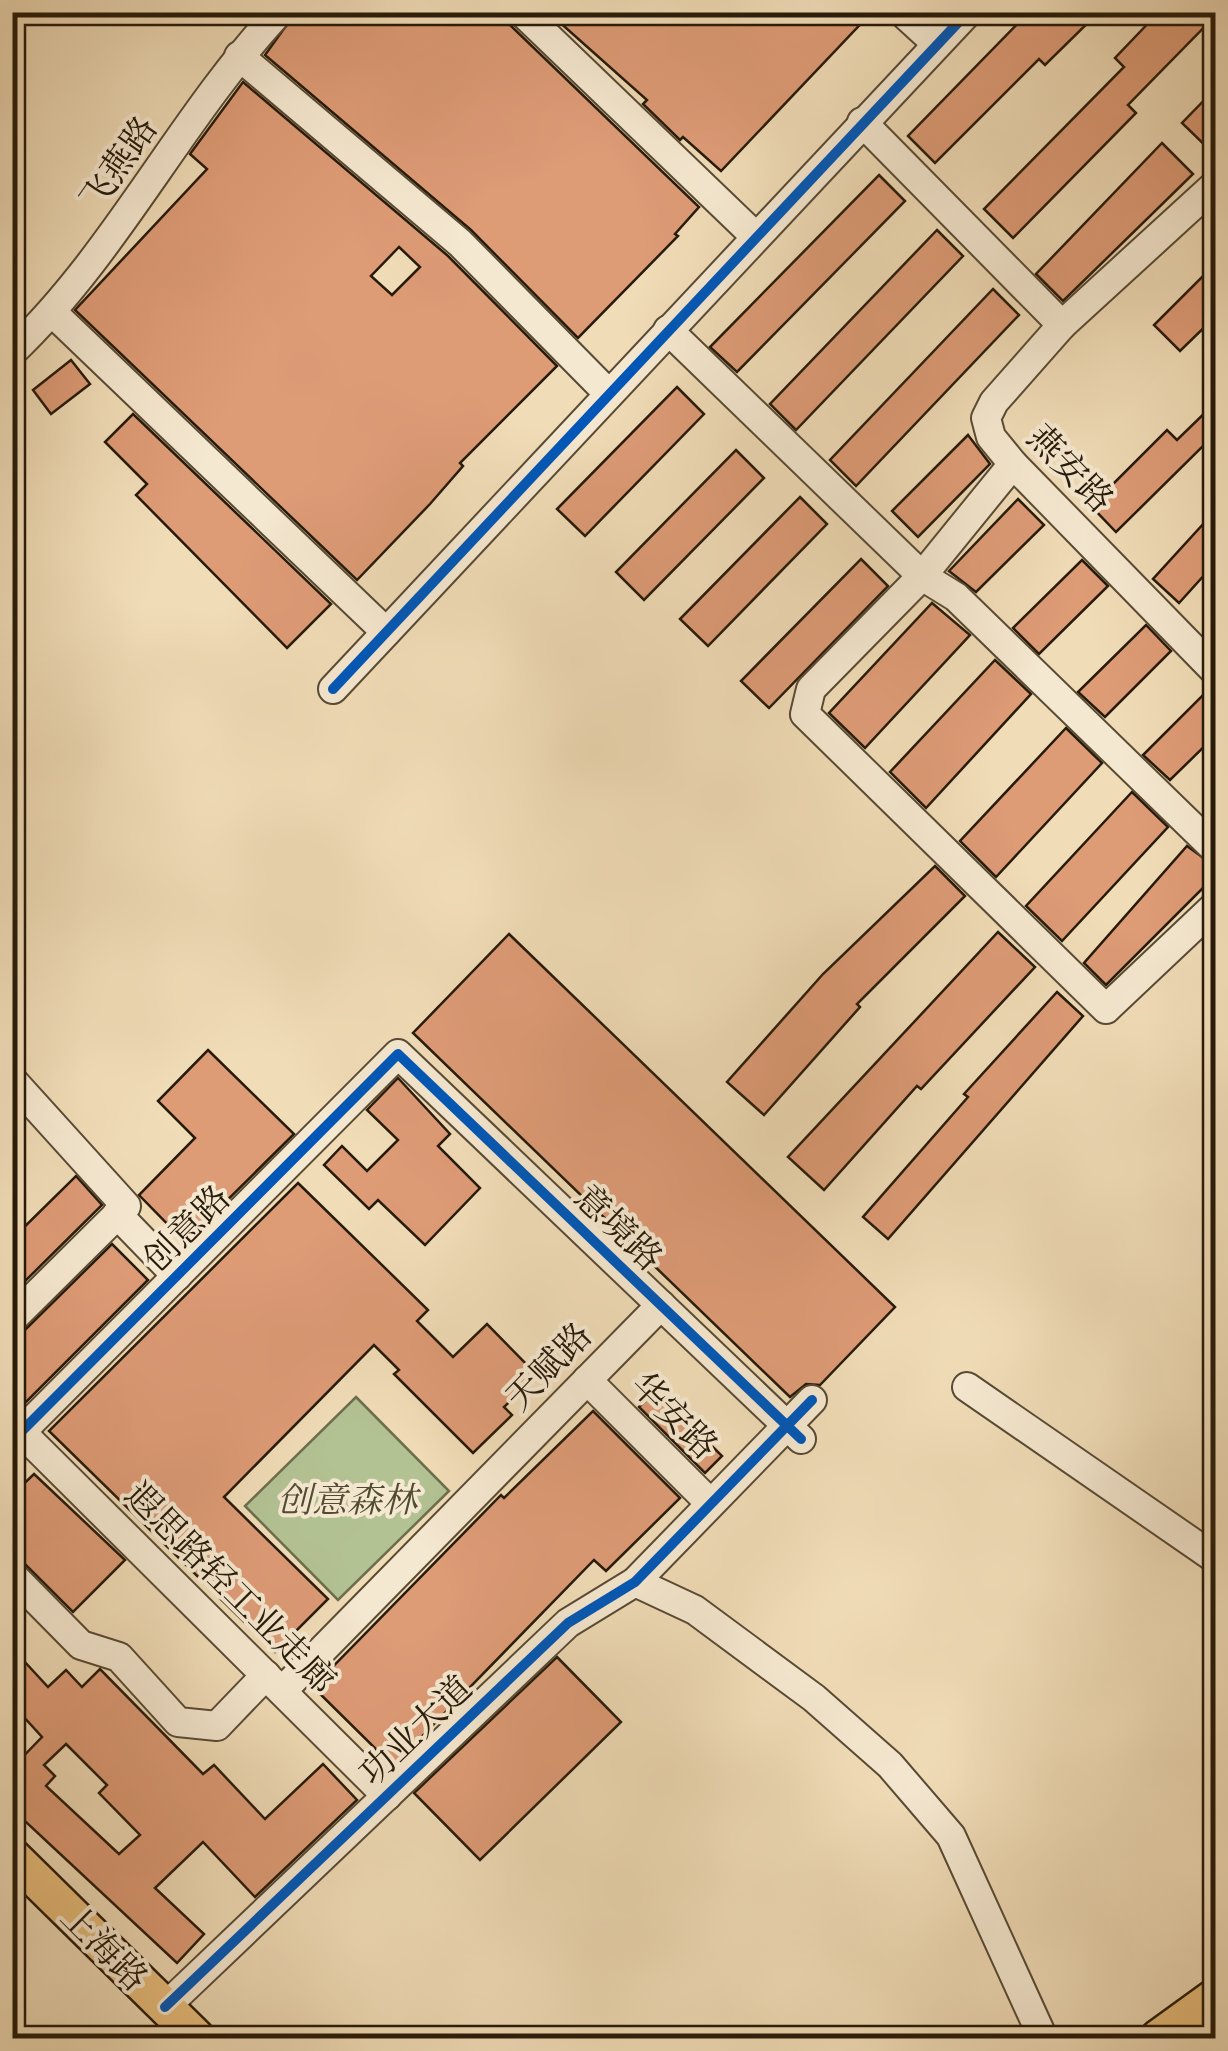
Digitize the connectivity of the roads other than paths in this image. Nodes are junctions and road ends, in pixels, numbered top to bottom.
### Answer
1 (279, 12) edge
2 (522, 12) edge
3 (902, 12) edge
4 (968, 12) edge
5 (937, 44) junction
6 (239, 56) junction
7 (862, 122) junction
8 (1216, 184) edge
9 (756, 236) junction
10 (53, 313) junction
11 (1062, 325) junction
12 (668, 330) junction
13 (12, 352) edge
14 (609, 394) junction
15 (1013, 464) junction
16 (922, 576) junction
17 (386, 632) junction
18 (1216, 672) edge
19 (333, 689) dead end
20 (1216, 850) edge
21 (1216, 906) edge
22 (398, 1054) joint
23 (12, 1080) edge
24 (117, 1214) junction
25 (177, 1276) junction
26 (661, 1305) junction
27 (12, 1319) edge
28 (587, 1380) junction
29 (967, 1387) dead end
30 (812, 1400) dead end
31 (794, 1432) junction
32 (17, 1437) edge
33 (710, 1503) junction
34 (1216, 1559) edge
35 (12, 1575) edge
36 (635, 1582) junction
37 (274, 1683) junction
38 (387, 1796) junction
39 (12, 1856) edge
40 (12, 1882) edge
41 (1216, 1996) edge
42 (1216, 2022) edge
43 (168, 2023) edge
44 (197, 2038) edge
45 (1043, 2038) edge
46 (1158, 2038) edge
47 (1194, 2038) edge

1 - 6 street, 飞燕路
2 - 9 street
3 - 5 street
4 - 5 street
5 - 7 street
6 - 10 street, 飞燕路
6 - 14 street
7 - 9 street
7 - 11 street
8 - 11 street, 燕安路
9 - 12 street
10 - 13 street, 飞燕路
10 - 17 street
11 - 15 street, 燕安路
12 - 14 street
12 - 16 street
14 - 17 street
15 - 16 street
15 - 18 street, 燕安路
16 - 20 street
16 - 21 street
17 - 19 street
22 - 25 street, 创意路
22 - 26 street, 意境路
23 - 24 street
24 - 25 street
24 - 27 street
25 - 32 street, 创意路
26 - 28 street, 天赋路
26 - 31 street, 意境路
28 - 33 street, 华安路
28 - 37 street, 天赋路
29 - 34 street
30 - 31 street, 功业大道
31 - 33 street, 功业大道
32 - 37 street, 遐思路轻工业走廊
33 - 36 street, 功业大道
35 - 37 street, 天赋路
36 - 38 street, 功业大道
36 - 45 street
37 - 38 street, 遐思路轻工业走廊
38 - 43 street, 功业大道
39 - 43 main road, 上海路
40 - 43 main road, 上海路
41 - 46 main road
42 - 47 main road
43 - 44 main road, 上海路

